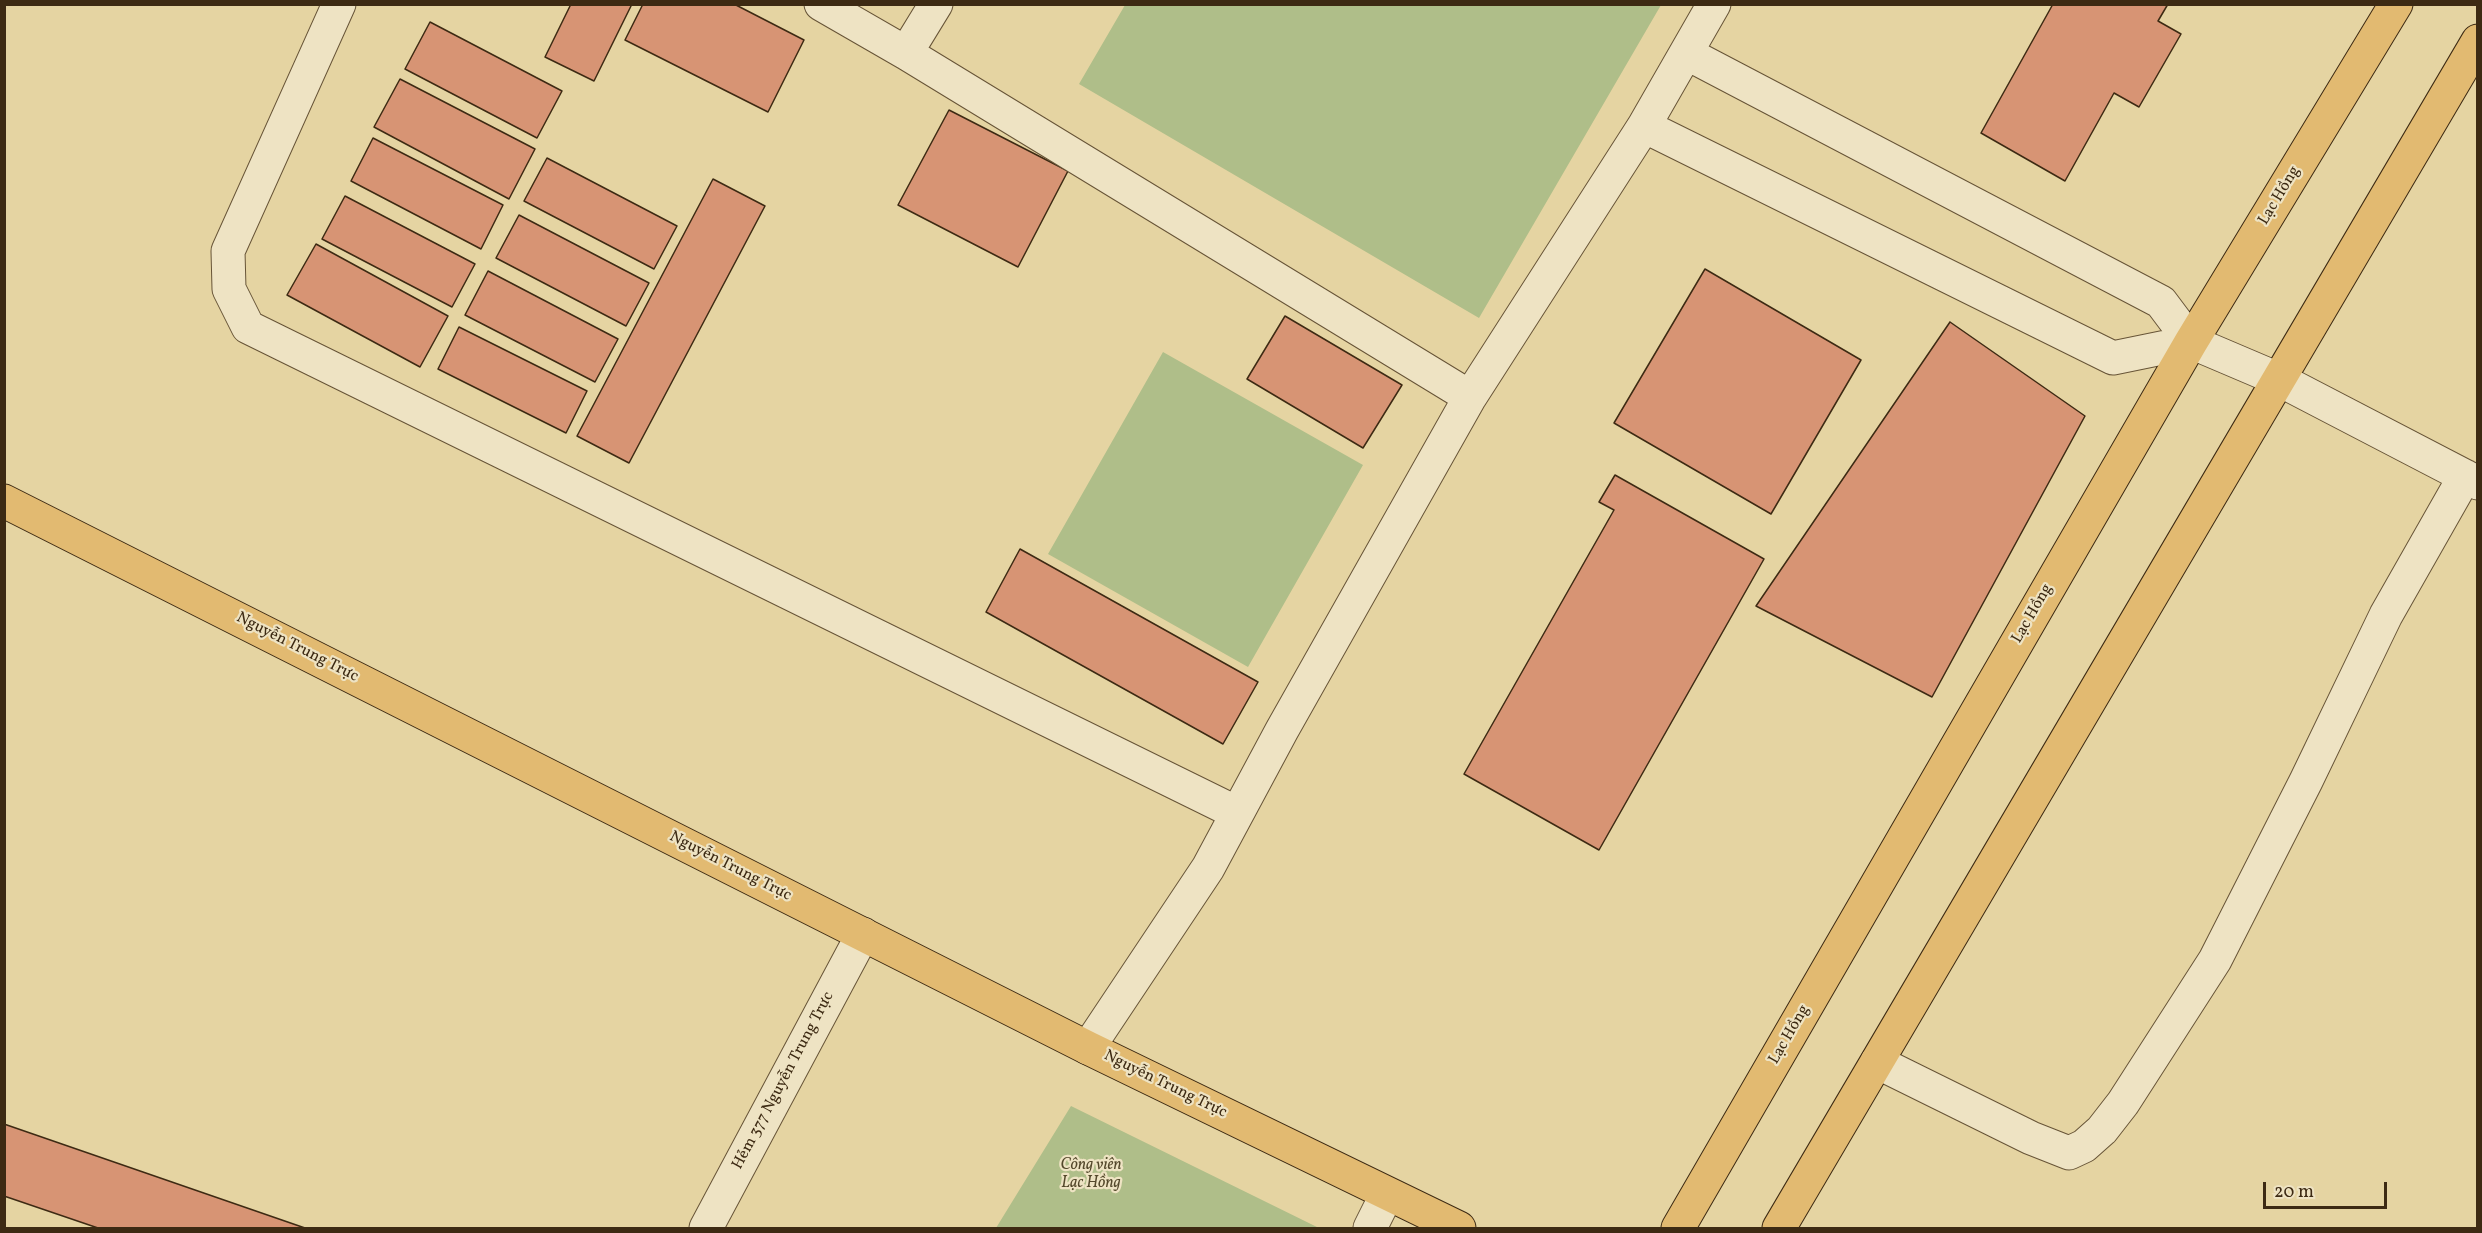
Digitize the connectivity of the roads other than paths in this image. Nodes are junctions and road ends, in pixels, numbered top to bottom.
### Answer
1 (339, 4) edge
2 (821, 4) edge
3 (936, 4) edge
4 (1714, 4) edge
5 (2396, 4) edge
6 (2478, 41) edge
7 (906, 53) junction
8 (1686, 53) junction
9 (1644, 126) junction
10 (2191, 342) junction
11 (2278, 379) junction
12 (1470, 397) junction
13 (2471, 480) edge
14 (4, 501) edge
15 (1237, 813) junction
16 (863, 934) junction
17 (1088, 1048) junction
18 (1877, 1062) junction
19 (1387, 1194) junction
20 (705, 1228) edge
21 (1371, 1228) edge
22 (1459, 1228) edge
23 (1678, 1228) edge
24 (1779, 1228) edge

1 - 15 street
2 - 7 street
3 - 7 street
4 - 8 street
5 - 10 main road, Lạc Hồng
6 - 11 main road
7 - 12 street
8 - 9 street
8 - 10 street
9 - 10 street
9 - 12 street
10 - 11 street
10 - 23 main road, Lạc Hồng
11 - 13 street
11 - 18 main road
12 - 15 street
13 - 18 street
14 - 16 main road, Nguyễn Trung Trực
15 - 17 street
16 - 17 main road, Nguyễn Trung Trực
16 - 20 street, Hẻm 377 Nguyễn Trung Trực
17 - 19 main road, Nguyễn Trung Trực
18 - 24 main road
19 - 21 street
19 - 22 main road, Nguyễn Trung Trực

